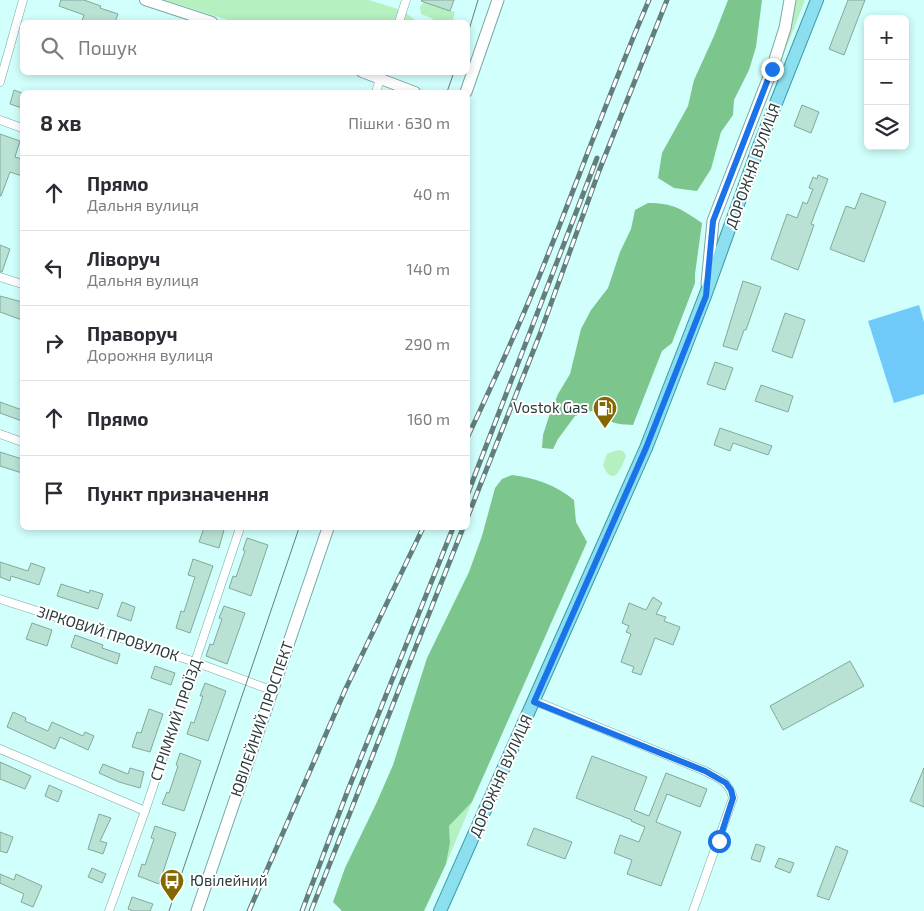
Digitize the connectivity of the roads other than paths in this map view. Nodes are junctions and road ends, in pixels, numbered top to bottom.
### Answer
1 (23, 0) edge
2 (145, 0) edge
3 (406, 0) edge
4 (498, 0) edge
5 (790, 0) edge
6 (817, 0) edge
7 (206, 20) edge
8 (399, 20) edge
9 (381, 76) edge
10 (0, 82) edge
11 (377, 90) edge
12 (411, 90) edge
13 (467, 90) edge
14 (0, 120) edge
15 (20, 127) edge
16 (0, 277) edge
17 (20, 283) edge
18 (706, 296) junction
19 (0, 434) edge
20 (20, 441) edge
21 (239, 530) edge
22 (327, 530) edge
23 (0, 599) edge
24 (195, 662) junction
25 (271, 690) junction
26 (534, 702) junction
27 (0, 749) edge
28 (145, 811) junction
29 (109, 911) edge
30 (197, 911) edge
31 (440, 911) edge
32 (694, 911) edge

1 - 10 street
2 - 7 street
3 - 8 street
4 - 13 main road
5 - 18 main road
6 - 18 main road, ДОРОЖНЯ ВУЛИЦЯ
9 - 11 street
9 - 12 street
14 - 15 street
16 - 17 street
18 - 26 main road, ДОРОЖНЯ ВУЛИЦЯ
19 - 20 street
21 - 24 street, СТРІМКИЙ ПРОЇЗД
22 - 25 main road, ЮВІЛЕЙНИЙ ПРОСПЕКТ
23 - 24 street, ЗІРКОВИЙ ПРОВУЛОК
24 - 25 street, ЗІРКОВИЙ ПРОВУЛОК
24 - 28 street, СТРІМКИЙ ПРОЇЗД
25 - 30 main road, ЮВІЛЕЙНИЙ ПРОСПЕКТ
26 - 31 main road, ДОРОЖНЯ ВУЛИЦЯ
26 - 32 street
27 - 28 street
28 - 29 street, СТРІМКИЙ ПРОЇЗД

